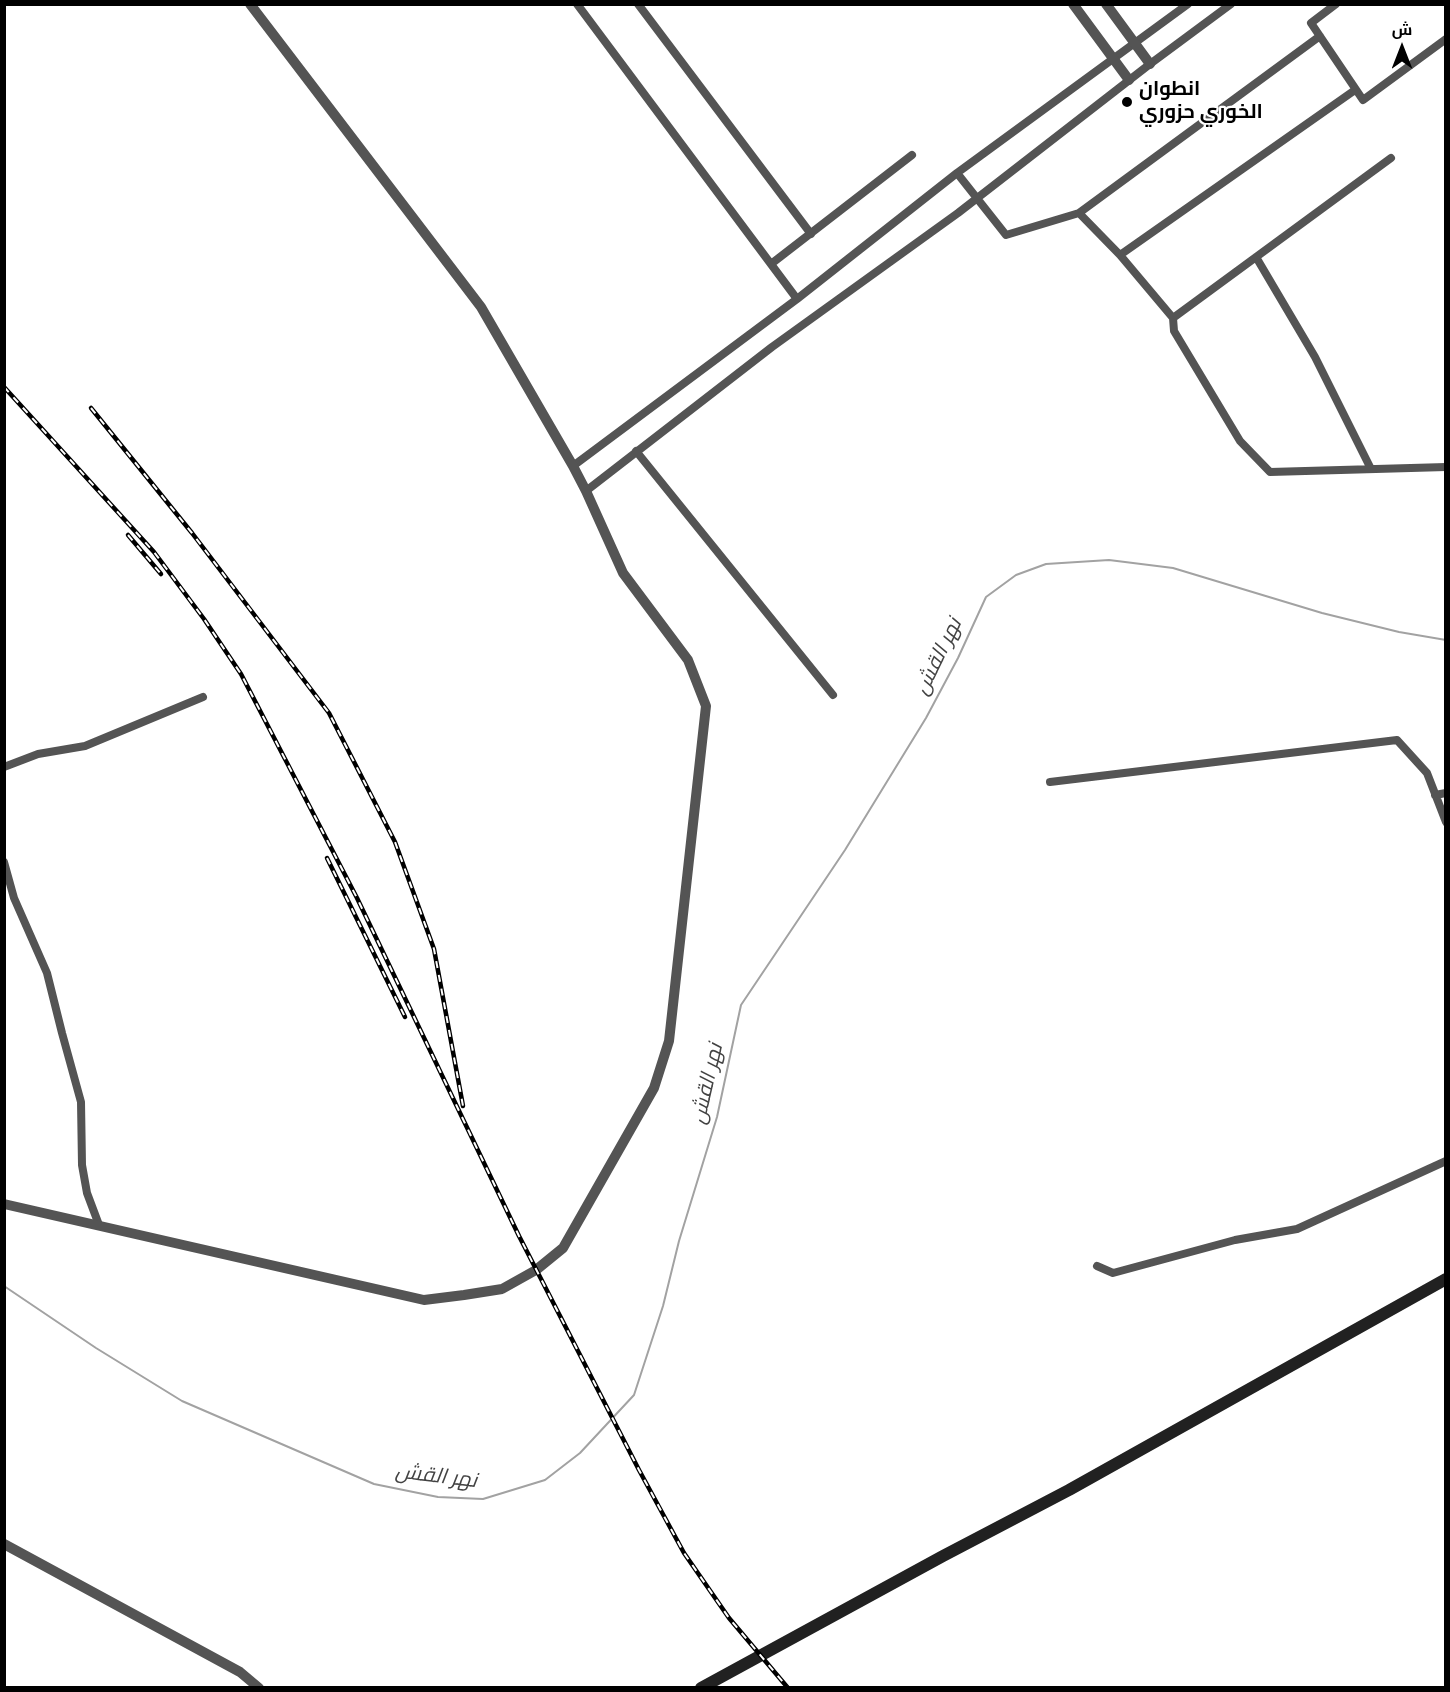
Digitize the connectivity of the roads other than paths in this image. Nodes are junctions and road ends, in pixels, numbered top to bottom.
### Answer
1 (250, 4) edge
2 (576, 4) edge
3 (639, 4) edge
4 (1072, 4) edge
5 (1106, 4) edge
6 (1188, 4) edge
7 (1231, 4) edge
8 (1336, 4) edge
9 (1320, 36) junction
10 (1446, 39) edge
11 (1134, 44) junction
12 (1113, 60) junction
13 (1150, 64) junction
14 (1129, 80) junction
15 (1355, 90) junction
16 (912, 155) dead end
17 (1391, 158) dead end
18 (957, 173) junction
19 (977, 198) junction
20 (1079, 213) junction
21 (811, 234) junction
22 (1120, 255) junction
23 (1256, 257) junction
24 (771, 264) junction
25 (797, 299) junction
26 (1173, 318) junction
27 (636, 451) junction
28 (573, 466) junction
29 (1446, 467) edge
30 (1371, 469) junction
31 (586, 491) junction
32 (833, 694) dead end
33 (203, 697) dead end
34 (4, 767) edge
35 (1050, 782) dead end
36 (1446, 793) edge
37 (1435, 795) junction
38 (1446, 822) edge
39 (4, 861) edge
40 (1446, 1161) edge
41 (4, 1204) edge
42 (99, 1224) junction
43 (1097, 1266) dead end
44 (1446, 1279) edge
45 (4, 1544) edge
46 (259, 1688) edge
47 (701, 1688) edge

1 - 28 street
2 - 24 street
3 - 21 street
4 - 12 street
5 - 11 street
6 - 11 street
7 - 13 street
8 - 9 street
9 - 15 street
9 - 20 street
10 - 15 street
11 - 12 street
11 - 13 street
12 - 14 street
12 - 18 street
13 - 14 street
14 - 19 street
15 - 22 street
16 - 21 street
17 - 23 street
18 - 19 street
18 - 25 street
19 - 20 street
19 - 27 street
20 - 22 street
21 - 24 street
22 - 26 street
23 - 26 street
23 - 30 street
24 - 25 street
25 - 28 street
26 - 30 street
27 - 31 street
27 - 32 street
28 - 31 street
29 - 30 street
31 - 42 street
33 - 34 street
35 - 37 street
36 - 37 street
37 - 38 street
39 - 42 street
40 - 43 street
41 - 42 street
44 - 47 main road
45 - 46 street

